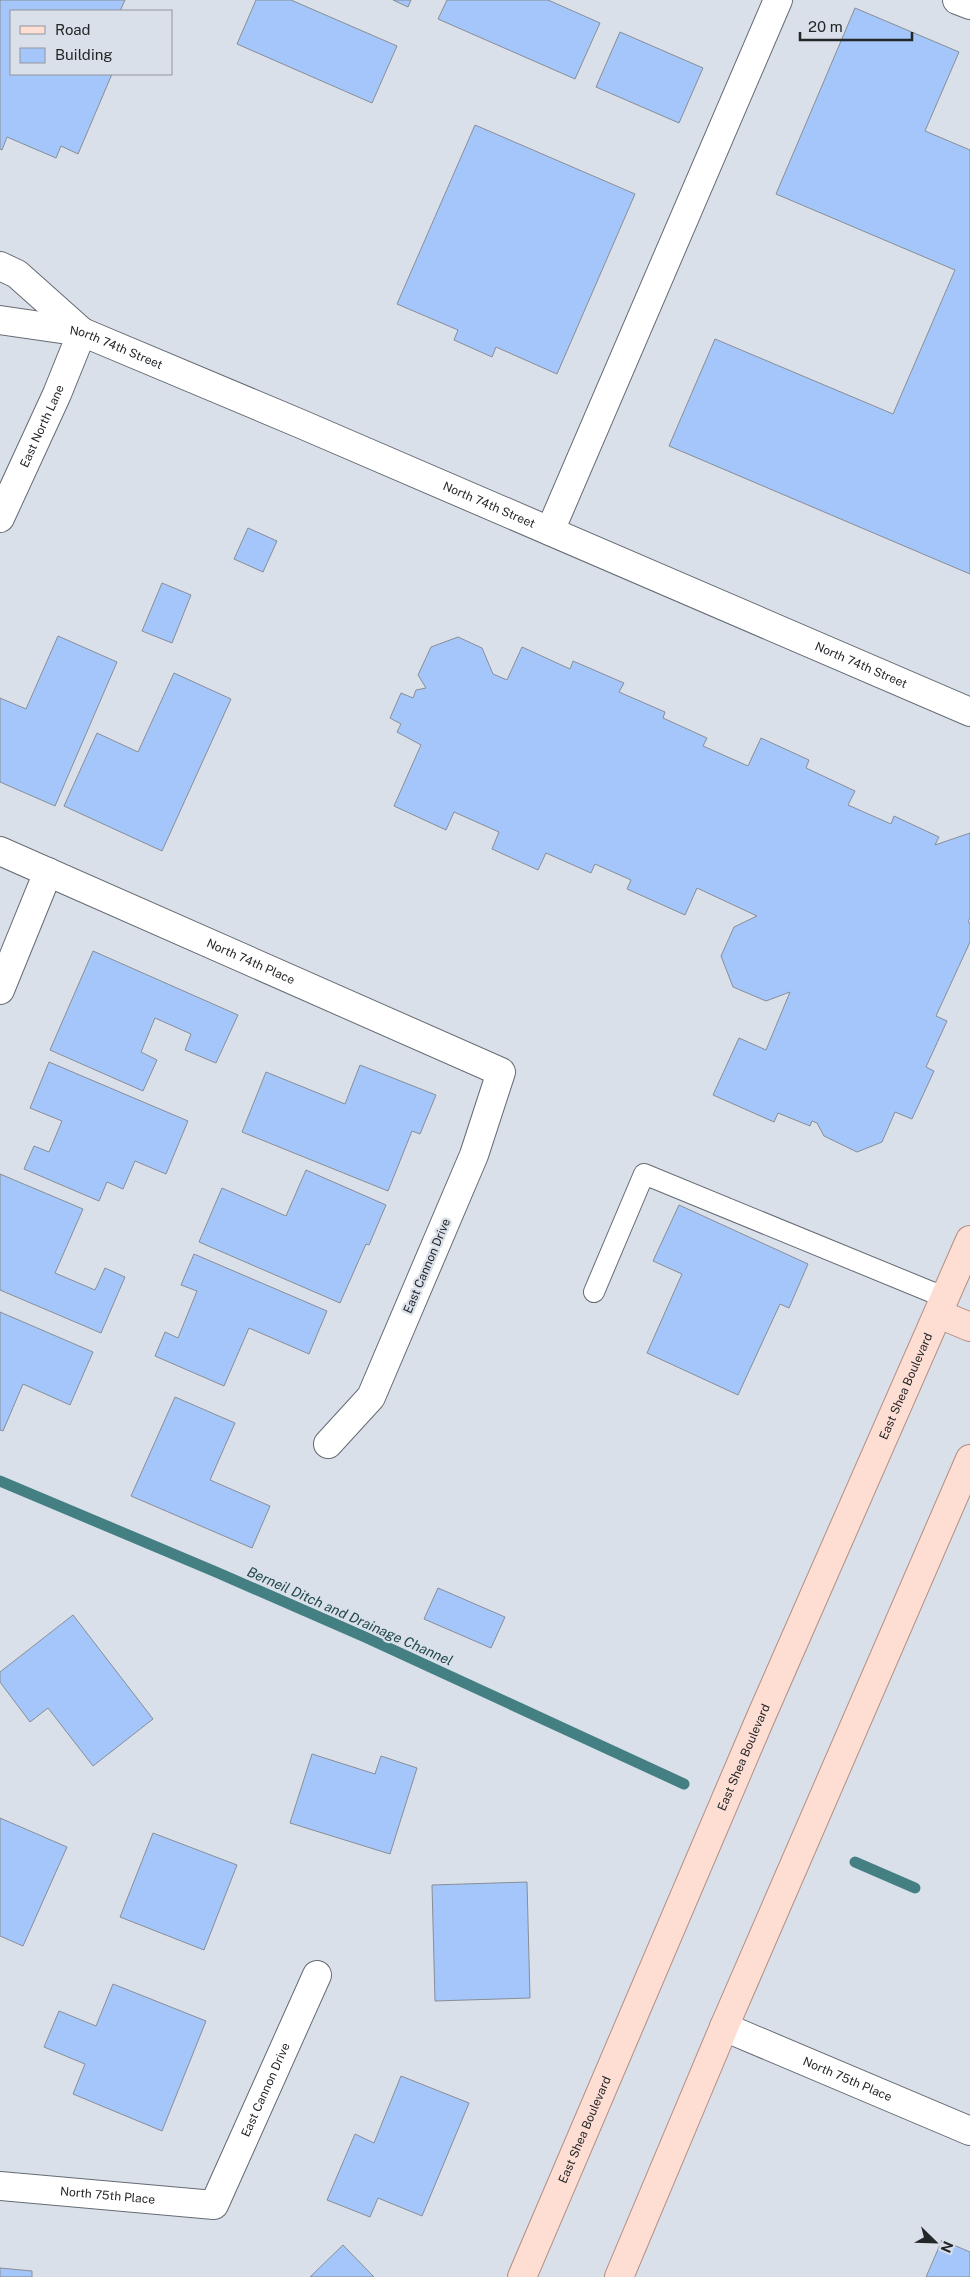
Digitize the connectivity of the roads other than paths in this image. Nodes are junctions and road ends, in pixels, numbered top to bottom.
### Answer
1 (778, 0) edge
2 (957, 0) edge
3 (970, 4) edge
4 (0, 266) edge
5 (0, 320) edge
6 (82, 332) junction
7 (0, 518) edge
8 (550, 531) junction
9 (970, 712) edge
10 (0, 851) edge
11 (48, 872) junction
12 (0, 990) edge
13 (501, 1072) joint
14 (970, 1240) edge
15 (594, 1292) dead end
16 (942, 1306) junction
17 (970, 1328) edge
18 (328, 1444) dead end
19 (970, 1460) edge
20 (317, 1974) dead end
21 (724, 2027) junction
22 (970, 2131) edge
23 (0, 2186) edge
24 (214, 2204) joint
25 (522, 2277) edge
26 (619, 2277) edge

1 - 8 street
2 - 3 street
4 - 6 street
5 - 6 street, North 74th Street
6 - 7 street, East North Lane
6 - 8 street, North 74th Street
8 - 9 street, North 74th Street
10 - 11 street, North 74th Place
11 - 12 street
11 - 13 street, North 74th Place
13 - 18 street, East Cannon Drive
14 - 16 main road, East Shea Boulevard
15 - 16 lane
16 - 17 main road
16 - 25 main road, East Shea Boulevard
19 - 21 main road
20 - 24 street, East Cannon Drive
21 - 22 street, North 75th Place
21 - 26 main road
23 - 24 street, North 75th Place

